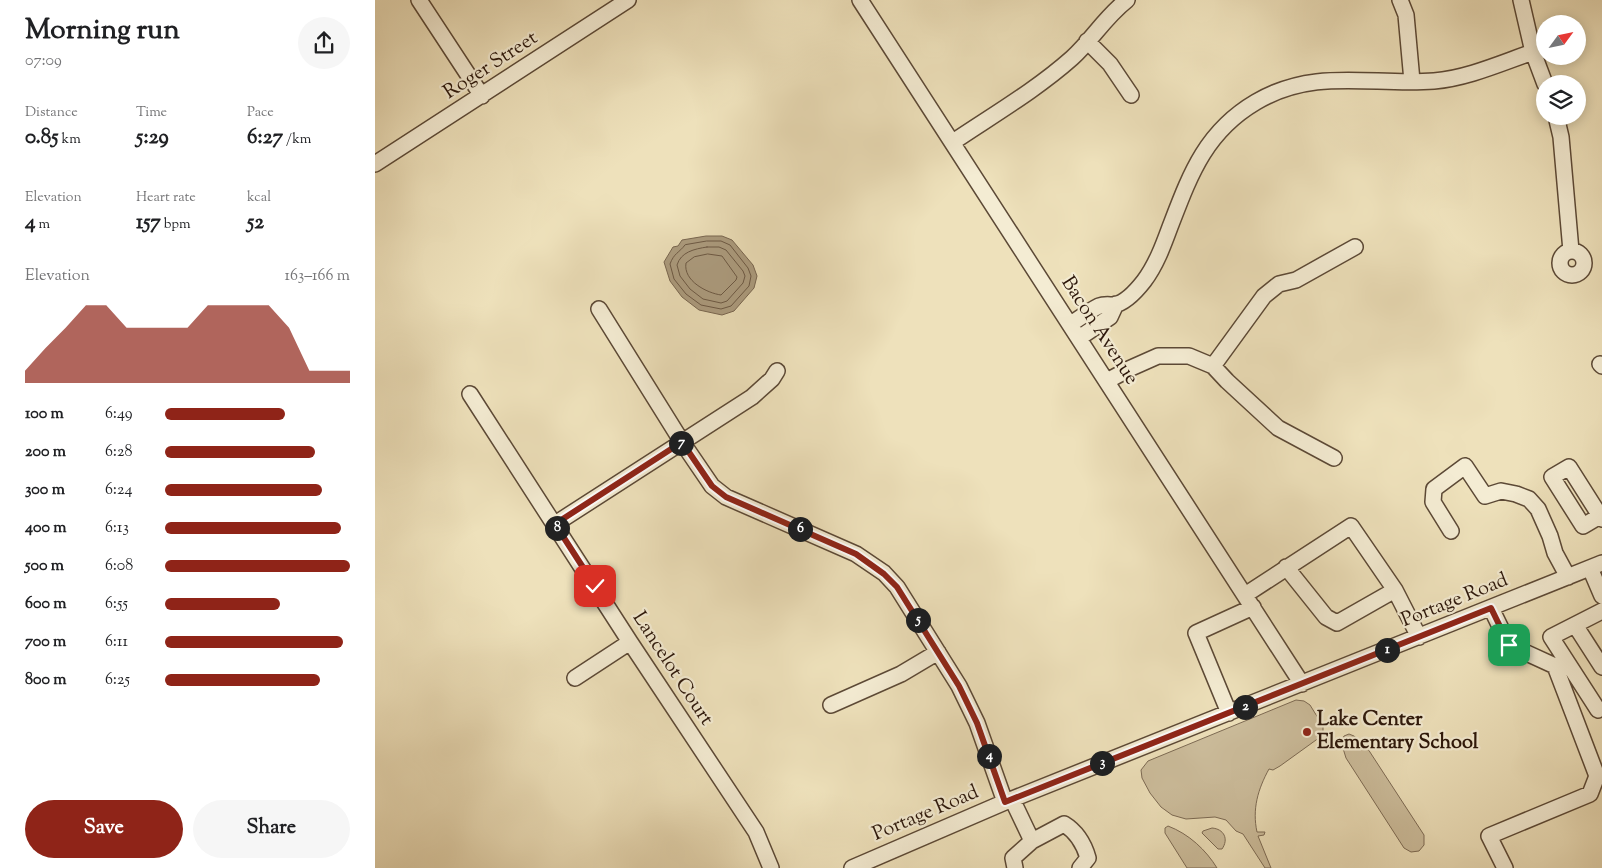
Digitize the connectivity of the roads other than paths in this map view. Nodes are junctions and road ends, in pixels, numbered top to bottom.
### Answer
1 (419, 0) edge
2 (628, 0) edge
3 (860, 0) edge
4 (1127, 0) edge
5 (1400, 0) edge
6 (1521, 0) edge
7 (1087, 41) junction
8 (1533, 52) junction
9 (1542, 75) edge
10 (1412, 81) junction
11 (1131, 95) dead end
12 (482, 96) junction
13 (1559, 125) edge
14 (953, 142) junction
15 (375, 164) edge
16 (1355, 247) dead end
17 (1571, 251) dead end
18 (1116, 304) junction
19 (599, 309) dead end
20 (1071, 324) junction
21 (1079, 338) junction
22 (1213, 366) junction
23 (777, 371) dead end
24 (1107, 381) junction
25 (470, 394) dead end
26 (682, 442) junction
27 (1334, 458) dead end
28 (555, 524) junction
29 (1451, 531) dead end
30 (1596, 566) edge
31 (1286, 568) junction
32 (1568, 577) junction
33 (1395, 590) junction
34 (1602, 596) edge
35 (1249, 601) junction
36 (1491, 608) junction
37 (1600, 615) edge
38 (1575, 625) junction
39 (1419, 637) junction
40 (630, 642) junction
41 (938, 652) junction
42 (1602, 667) edge
43 (575, 678) dead end
44 (1302, 684) junction
45 (831, 705) dead end
46 (1601, 712) edge
47 (1229, 713) junction
48 (1008, 800) junction
49 (1032, 841) junction
50 (856, 867) edge
51 (771, 868) edge
52 (1015, 868) edge
53 (1080, 868) edge
54 (1505, 868) edge

1 - 12 street
2 - 12 street, Roger Street
3 - 14 street, Bacon Avenue
4 - 7 street
5 - 10 street
6 - 8 street
7 - 11 street
7 - 14 street
8 - 9 street
8 - 10 street
10 - 18 street
12 - 15 street, Roger Street
13 - 17 street
14 - 20 street, Bacon Avenue
16 - 22 street
18 - 20 street
18 - 21 street
19 - 26 street
20 - 21 street, Bacon Avenue
21 - 24 street, Bacon Avenue
22 - 24 street
22 - 27 street
23 - 26 street
24 - 35 street, Bacon Avenue
25 - 28 street, Lancelot Court
26 - 28 street
26 - 41 street
28 - 40 street, Lancelot Court
29 - 32 street
30 - 32 street, Portage Road
30 - 34 street
31 - 33 street
31 - 33 street
31 - 35 street
32 - 36 street, Portage Road
33 - 39 street
35 - 44 street, Bacon Avenue
35 - 47 street
36 - 39 street, Portage Road
36 - 54 street
37 - 38 street
38 - 42 street
38 - 46 street
39 - 44 street, Portage Road
40 - 43 street
40 - 51 street, Lancelot Court
41 - 45 street
41 - 48 street
44 - 47 street, Portage Road
47 - 48 street, Portage Road
48 - 49 street
48 - 50 street, Portage Road
49 - 52 street
49 - 53 street

